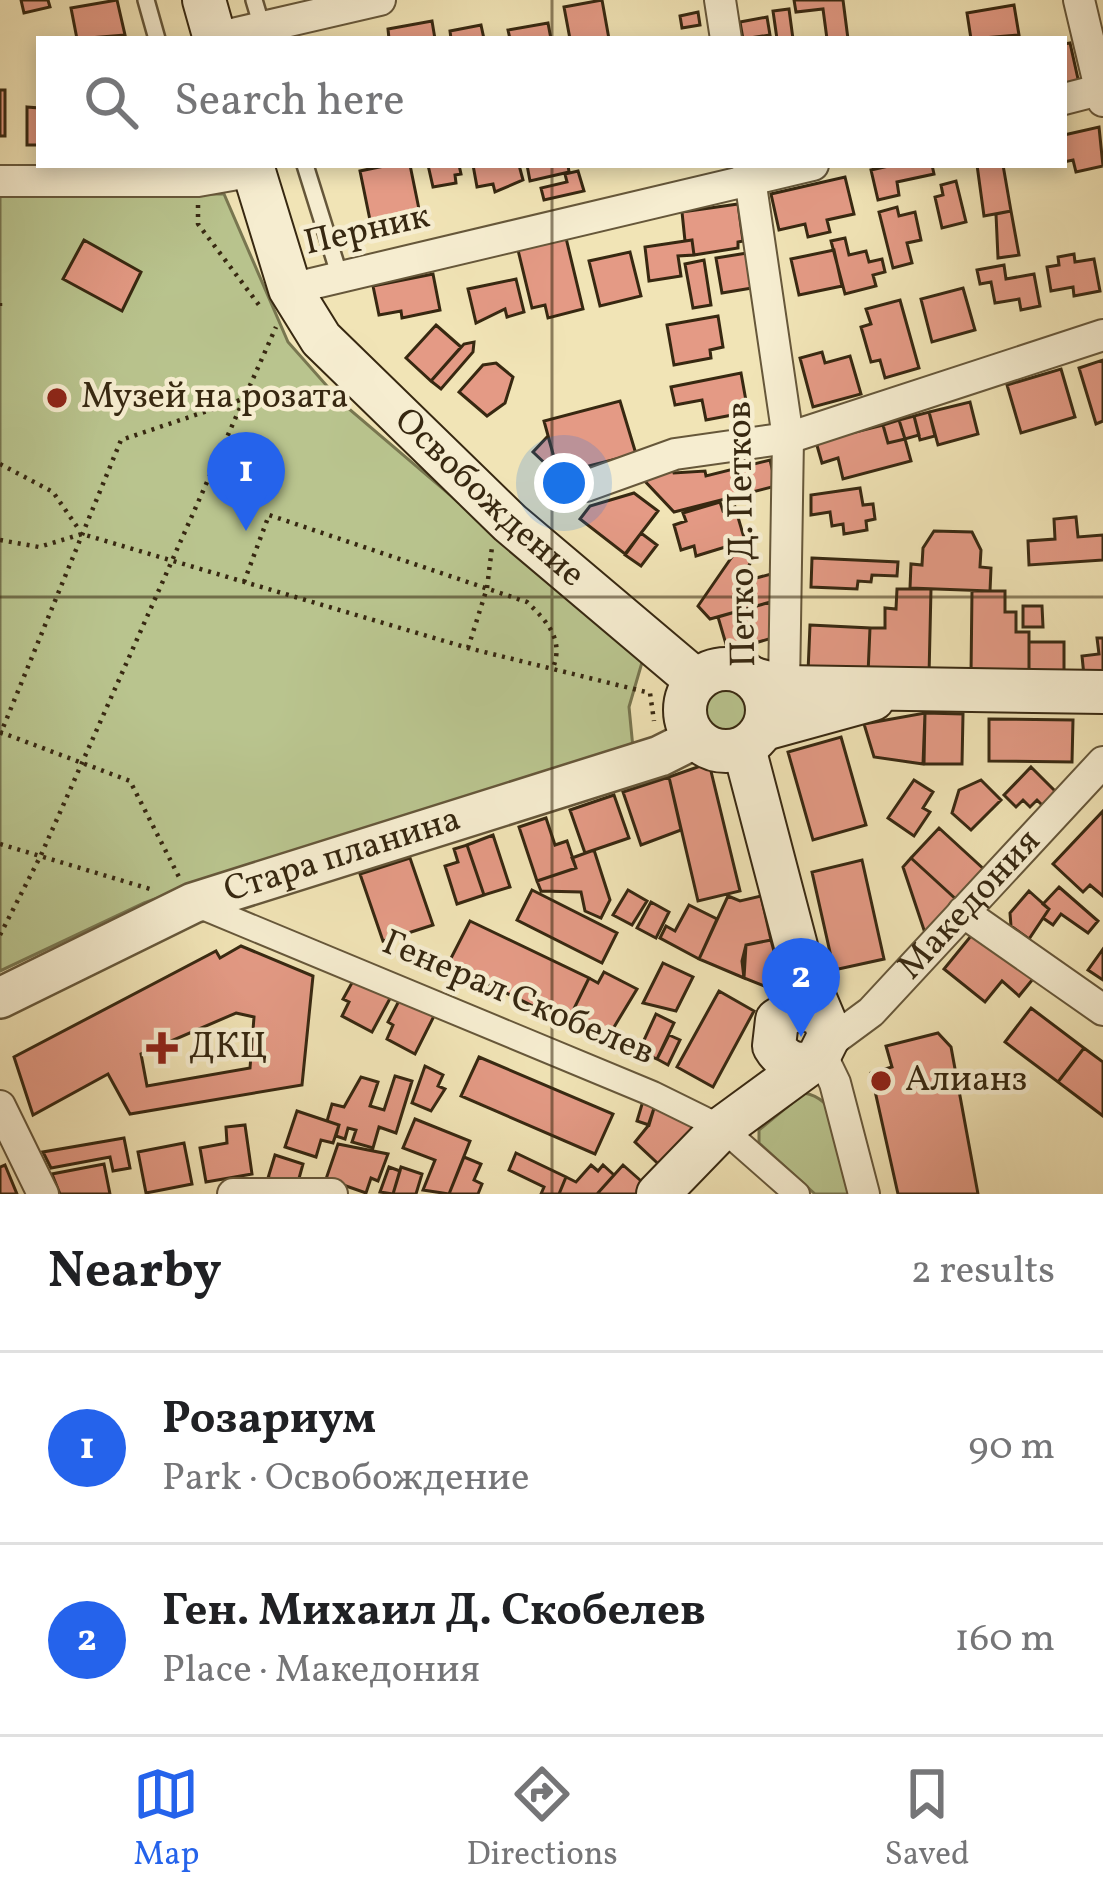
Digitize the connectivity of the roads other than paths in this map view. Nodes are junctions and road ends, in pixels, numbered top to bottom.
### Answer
1 (146, 0) edge
2 (204, 0) edge
3 (380, 0) edge
4 (720, 0) edge
5 (1079, 0) edge
6 (260, 22) edge
7 (156, 36) edge
8 (214, 36) edge
9 (221, 36) edge
10 (726, 36) edge
11 (1102, 93) edge
12 (1067, 99) edge
13 (253, 168) edge
14 (306, 168) edge
15 (789, 168) edge
16 (195, 173) edge
17 (749, 173) edge
18 (0, 181) edge
19 (340, 278) junction
20 (285, 304) junction
21 (1103, 335) edge
22 (788, 438) junction
23 (586, 486) dead end
24 (697, 681) junction
25 (769, 683) junction
26 (910, 687) junction
27 (1103, 692) edge
28 (754, 738) junction
29 (678, 747) junction
30 (1103, 762) edge
31 (193, 903) junction
32 (963, 912) junction
33 (0, 998) edge
34 (1103, 1010) edge
35 (808, 1033) junction
36 (0, 1106) edge
37 (728, 1124) junction
38 (43, 1194) edge
39 (233, 1194) edge
40 (332, 1194) edge
41 (658, 1194) edge
42 (797, 1194) edge
43 (864, 1194) edge

1 - 7 lane
2 - 8 main road
3 - 6 street
4 - 10 street
5 - 11 street
6 - 9 street
11 - 12 street
13 - 16 street
13 - 20 main road, Освобождение
14 - 19 lane
15 - 17 street, Перник
16 - 18 street
17 - 19 street, Перник
17 - 22 street, Петко Д. Петков
19 - 20 street, Перник
20 - 24 main road, Освобождение
21 - 22 street
22 - 23 street
22 - 25 street, Петко Д. Петков
24 - 25 main road
24 - 29 main road
25 - 26 main road
25 - 28 main road
26 - 27 main road
26 - 28 main road
28 - 29 main road
28 - 35 main road
29 - 31 street, Стара планина
30 - 32 street, Македония
31 - 33 street, Стара планина
31 - 37 street, Генерал Скобелев
32 - 34 street
32 - 35 street, Македония
35 - 37 main road, Македония
35 - 43 street
36 - 38 street
37 - 41 main road, Македония
37 - 42 street, Генерал Скобелев
39 - 40 street

